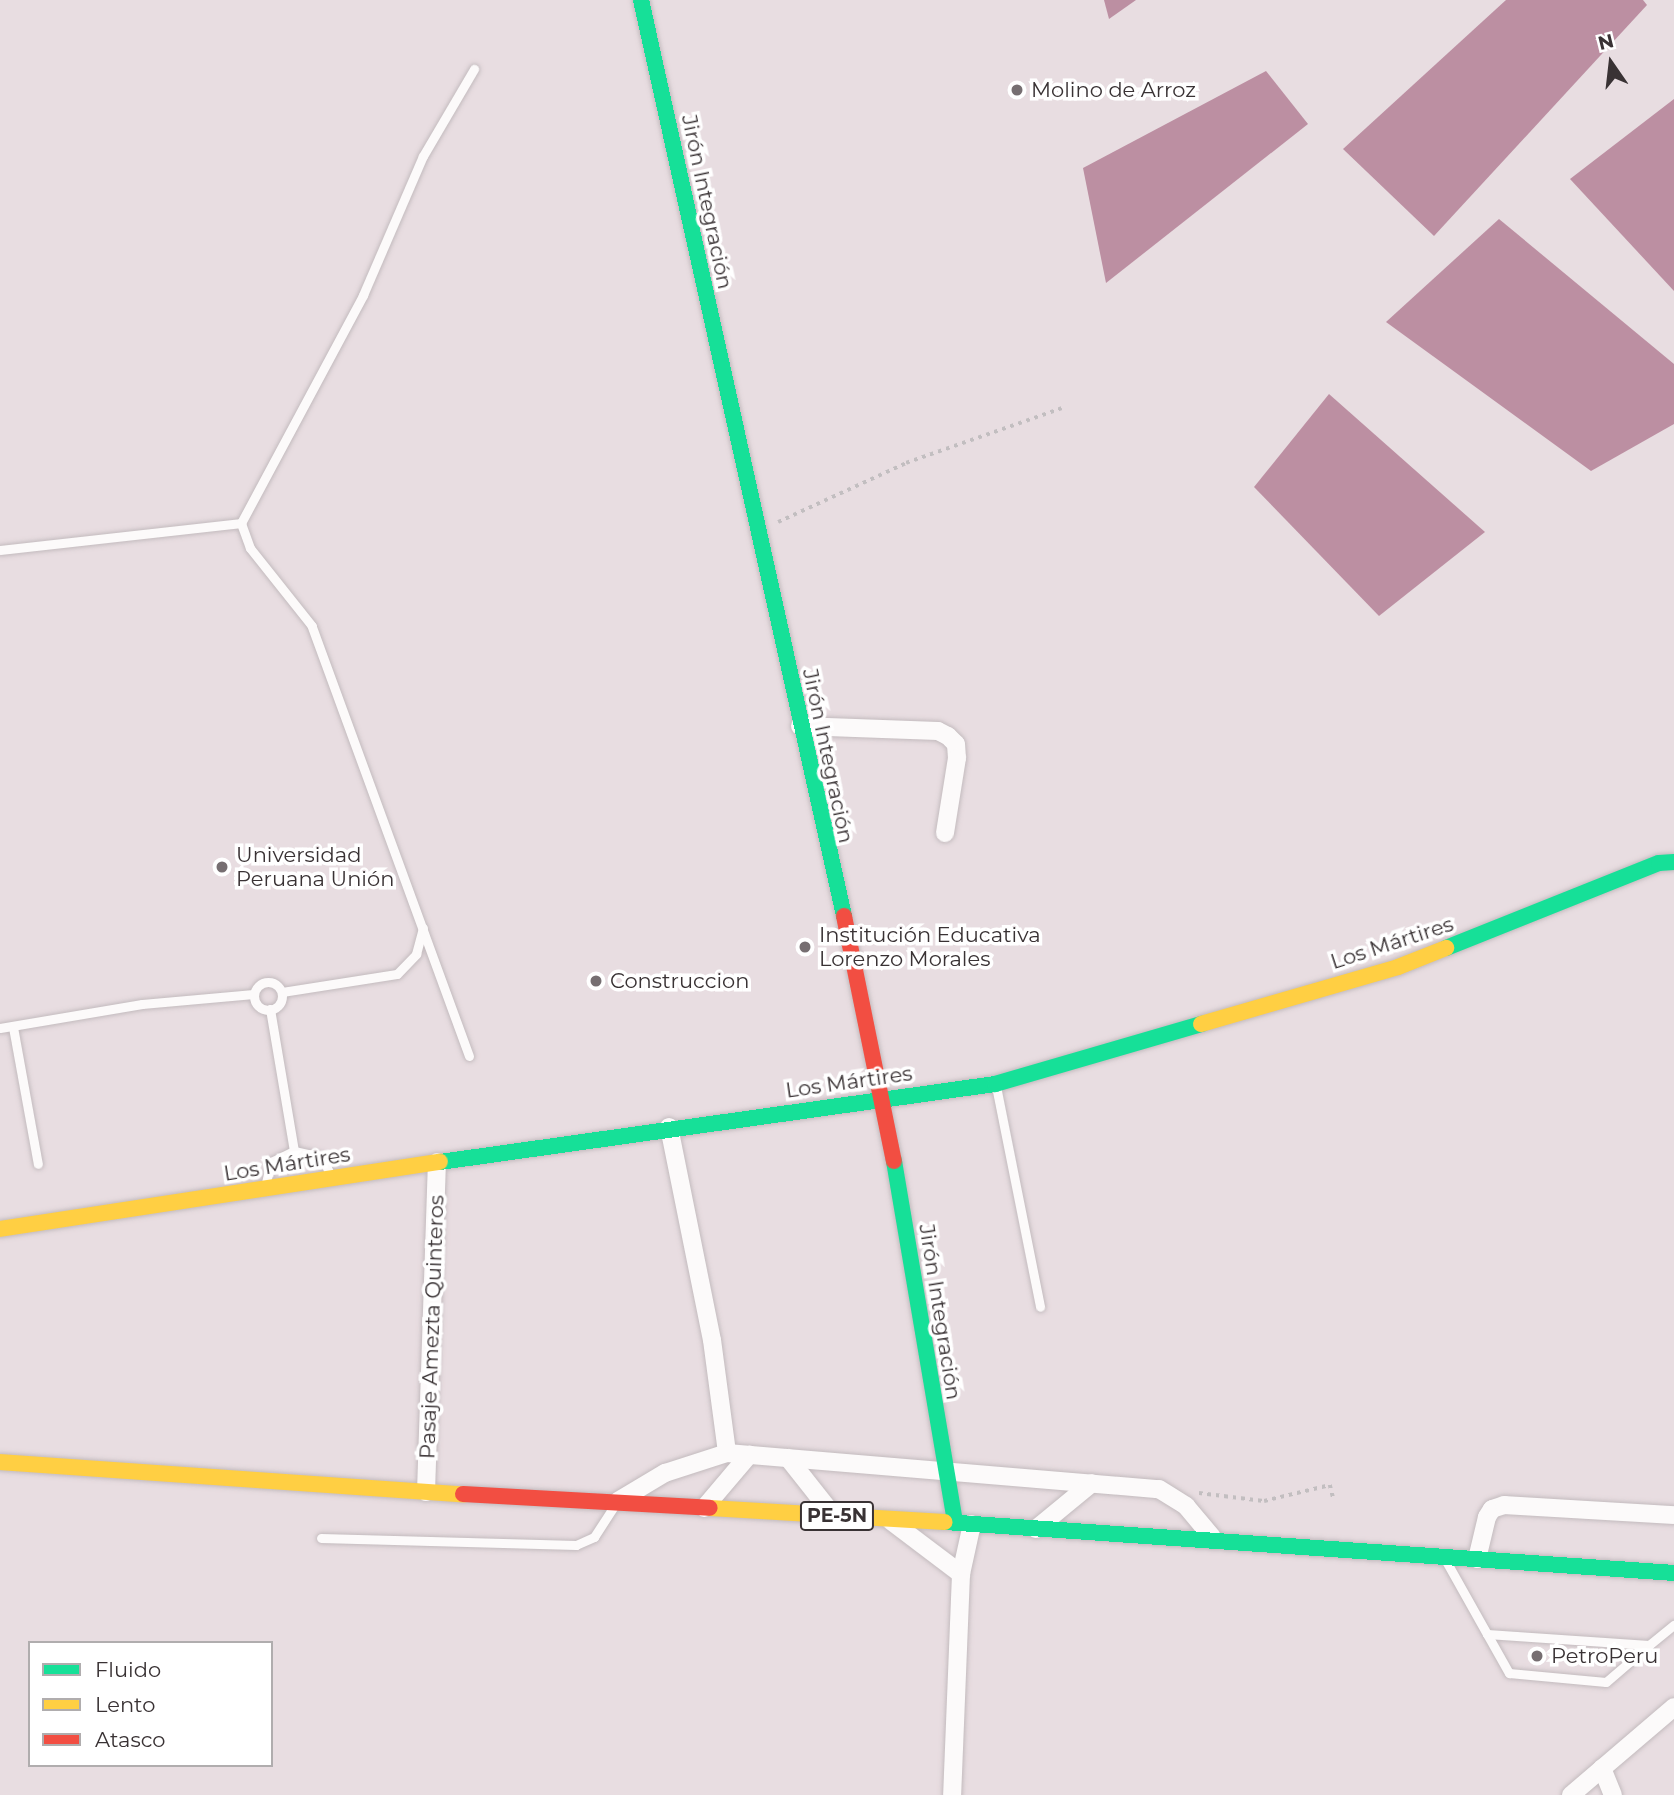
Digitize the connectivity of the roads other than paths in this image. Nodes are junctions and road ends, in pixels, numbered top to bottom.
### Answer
1 (641, 0) edge
2 (474, 69) dead end
3 (241, 523) junction
4 (0, 550) edge
5 (800, 726) junction
6 (945, 833) dead end
7 (1674, 862) edge
8 (423, 926) junction
9 (282, 992) junction
10 (254, 994) junction
11 (271, 1010) junction
12 (13, 1027) junction
13 (0, 1028) edge
14 (469, 1056) dead end
15 (995, 1084) junction
16 (884, 1099) junction
17 (669, 1128) junction
18 (294, 1151) junction
19 (438, 1162) junction
20 (38, 1164) dead end
21 (332, 1178) junction
22 (265, 1188) junction
23 (0, 1229) edge
24 (1040, 1307) dead end
25 (727, 1453) junction
26 (749, 1455) junction
27 (788, 1458) junction
28 (0, 1462) edge
29 (946, 1471) junction
30 (1091, 1483) junction
31 (426, 1492) junction
32 (616, 1502) junction
33 (704, 1508) junction
34 (1674, 1515) edge
35 (834, 1516) junction
36 (891, 1521) junction
37 (964, 1524) junction
38 (1036, 1529) junction
39 (1212, 1537) junction
40 (321, 1538) dead end
41 (1444, 1557) junction
42 (1477, 1559) junction
43 (1674, 1573) edge
44 (961, 1574) junction
45 (1674, 1625) edge
46 (1487, 1634) junction
47 (1649, 1645) junction
48 (1674, 1707) edge
49 (1602, 1768) junction
50 (952, 1795) edge
51 (1571, 1795) edge
52 (1613, 1795) edge

1 - 5 street, Jirón Integración
2 - 3 lane
3 - 4 lane
3 - 8 lane
5 - 6 street
5 - 16 street, Jirón Integración
7 - 15 street, Los Mártires
8 - 9 lane
8 - 14 lane
9 - 10 lane
9 - 11 lane
10 - 11 lane
10 - 12 lane
11 - 18 lane
12 - 13 lane
12 - 20 lane
15 - 16 street, Los Mártires
15 - 24 lane
16 - 17 street, Los Mártires
16 - 29 street, Jirón Integración
17 - 19 street, Los Mártires
17 - 25 street
18 - 21 lane
18 - 22 lane
19 - 21 street, Los Mártires
19 - 31 street, Pasaje Amezta Quinteros
21 - 22 street, Los Mártires
22 - 23 street, Los Mártires
25 - 26 street
25 - 32 street
26 - 27 street
26 - 33 street
27 - 29 street
27 - 35 street
28 - 31 street, PE-5N
29 - 30 street
29 - 37 street, Jirón Integración
30 - 38 street
30 - 39 street
31 - 32 street, PE-5N
32 - 33 street, PE-5N
32 - 40 lane
33 - 35 street, PE-5N
34 - 42 street
35 - 36 street, PE-5N
36 - 37 street, PE-5N
36 - 44 street
37 - 38 street, PE-5N
37 - 44 street
38 - 39 street, PE-5N
39 - 41 street, PE-5N
41 - 42 street, PE-5N
41 - 46 lane
42 - 43 street, PE-5N
44 - 50 street
45 - 47 lane
46 - 47 lane
46 - 47 lane
48 - 49 street
49 - 51 street
49 - 52 street

